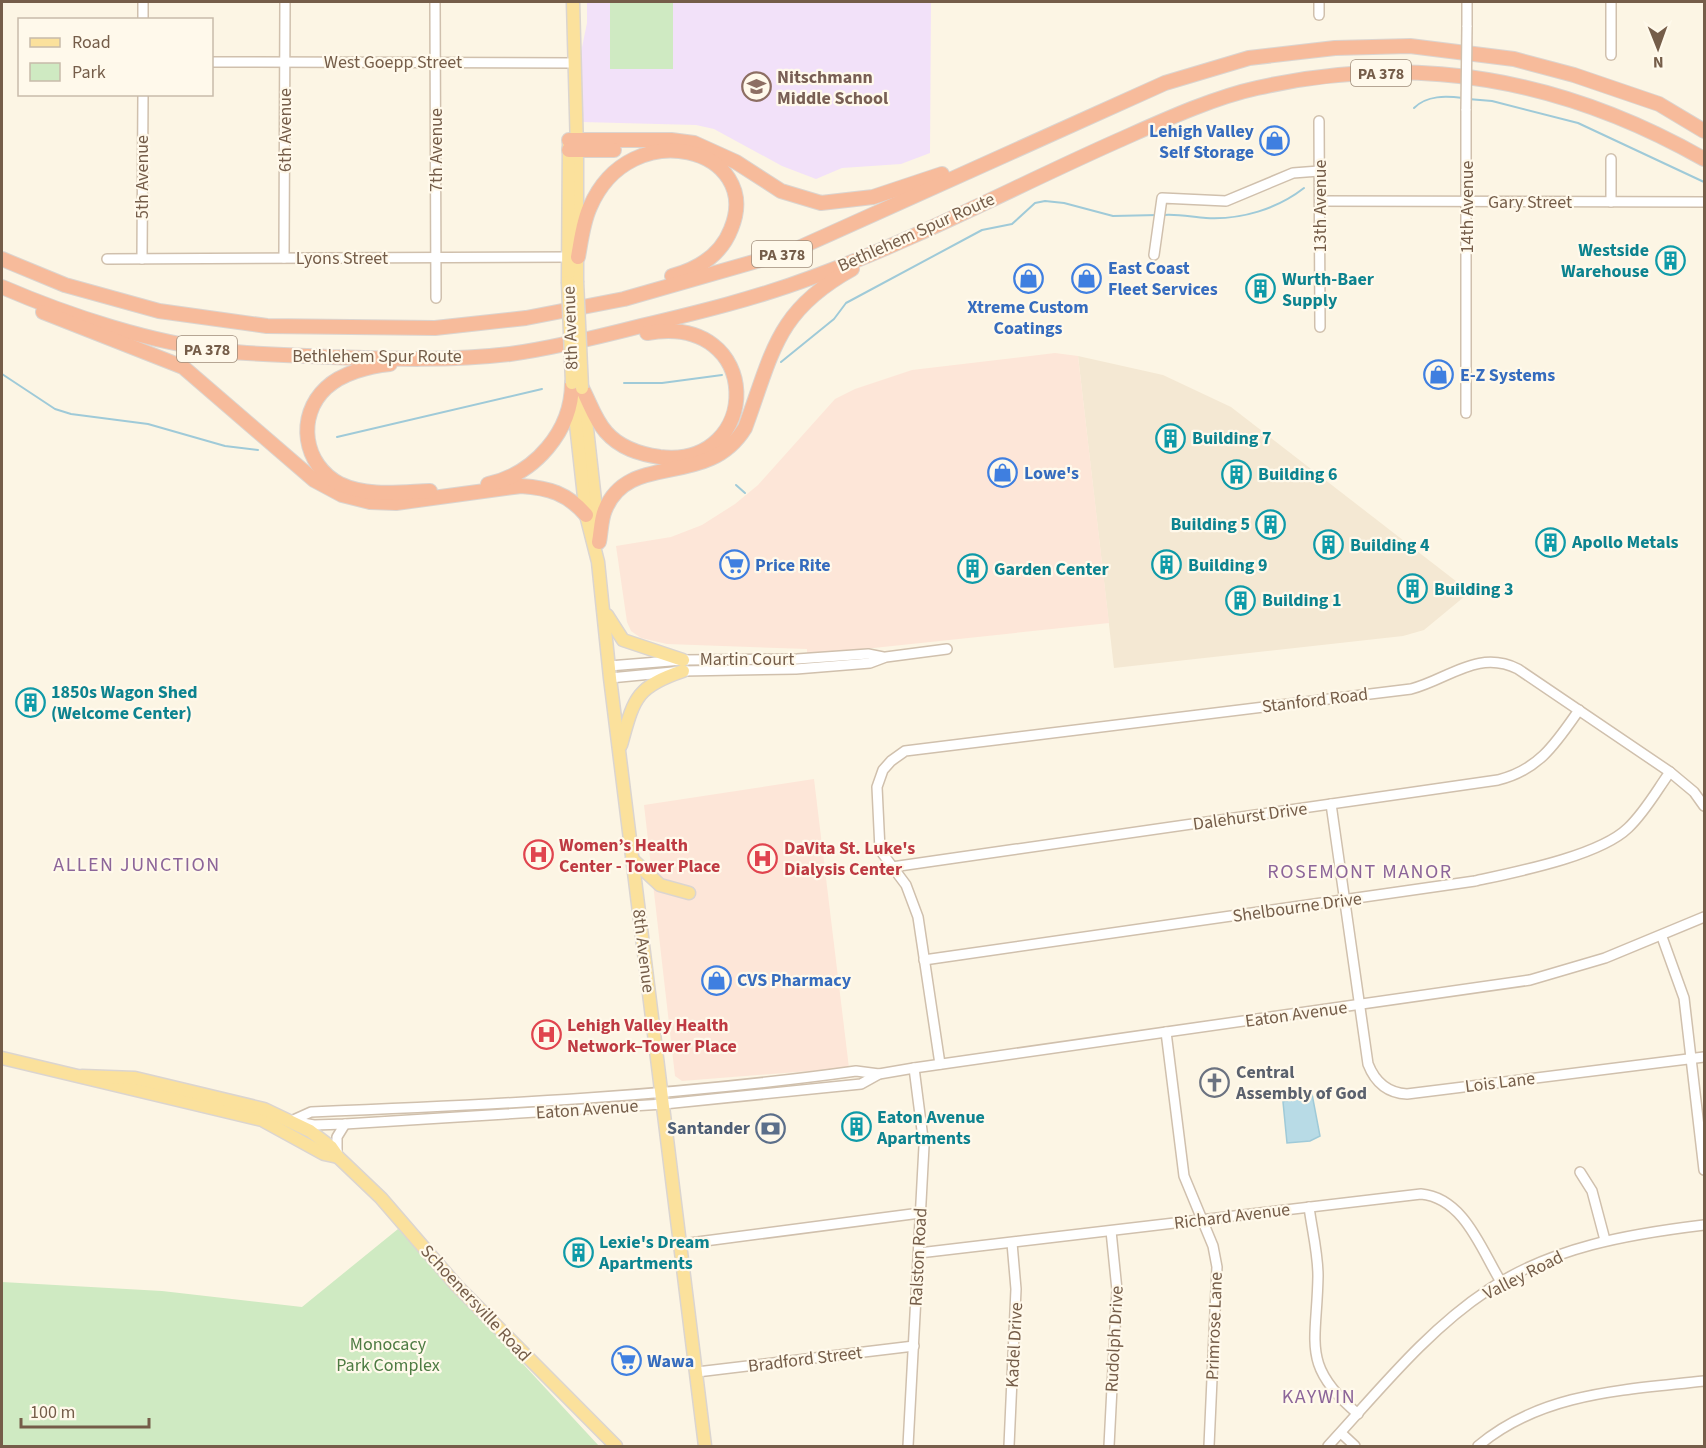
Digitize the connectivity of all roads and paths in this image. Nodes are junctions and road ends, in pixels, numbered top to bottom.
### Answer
1 (143, 2) edge
2 (285, 2) edge
3 (435, 2) edge
4 (573, 2) edge
5 (1319, 2) edge
6 (1467, 2) edge
7 (1611, 2) edge
8 (1319, 15) dead end
9 (143, 18) edge
10 (1611, 55) dead end
11 (213, 62) edge
12 (285, 62) junction
13 (435, 62) junction
14 (574, 63) junction
15 (143, 96) edge
16 (1319, 121) dead end
17 (1704, 131) edge
18 (573, 145) junction
19 (1023, 145) junction
20 (664, 149) junction
21 (1611, 159) dead end
22 (1704, 159) edge
23 (1319, 171) junction
24 (1320, 201) junction
25 (1466, 202) junction
26 (1611, 202) junction
27 (1704, 202) edge
28 (903, 242) junction
29 (1154, 255) dead end
30 (573, 257) junction
31 (284, 258) junction
32 (436, 258) junction
33 (2, 259) edge
34 (107, 259) dead end
35 (142, 259) junction
36 (2, 289) edge
37 (436, 298) dead end
38 (526, 318) junction
39 (1320, 327) dead end
40 (550, 347) junction
41 (422, 360) junction
42 (577, 386) junction
43 (1466, 413) dead end
44 (595, 526) junction
45 (603, 609) junction
46 (947, 649) dead end
47 (683, 665) junction
48 (609, 672) junction
49 (1579, 710) junction
50 (619, 752) junction
51 (1670, 772) junction
52 (1331, 804) junction
53 (1704, 806) edge
54 (632, 859) junction
55 (892, 867) junction
56 (689, 893) dead end
57 (1344, 900) junction
58 (1704, 917) edge
59 (1662, 937) junction
60 (924, 960) junction
61 (1360, 1005) junction
62 (1166, 1032) junction
63 (1704, 1057) edge
64 (2, 1058) edge
65 (1691, 1058) junction
66 (940, 1064) junction
67 (914, 1068) junction
68 (82, 1076) junction
69 (663, 1098) junction
70 (262, 1120) junction
71 (291, 1121) junction
72 (345, 1124) junction
73 (338, 1157) junction
74 (1704, 1170) edge
75 (1581, 1172) dead end
76 (1309, 1207) junction
77 (920, 1213) junction
78 (1202, 1219) junction
79 (1704, 1226) edge
80 (1112, 1231) junction
81 (1605, 1240) junction
82 (1012, 1243) junction
83 (682, 1244) junction
84 (919, 1252) junction
85 (1501, 1282) junction
86 (914, 1346) junction
87 (697, 1372) junction
88 (1704, 1381) edge
89 (1358, 1414) junction
90 (1341, 1433) junction
91 (616, 1446) edge
92 (705, 1446) edge
93 (909, 1446) edge
94 (1009, 1446) edge
95 (1108, 1446) edge
96 (1209, 1446) edge
97 (1328, 1446) edge
98 (1355, 1446) edge
99 (1478, 1446) edge

1 - 9 street
2 - 12 street, 6th Avenue
3 - 13 street, 7th Avenue
4 - 14 main road, 8th Avenue
5 - 8 street
6 - 25 street, 14th Avenue, bridge
7 - 10 street
11 - 12 street, West Goepp Street
12 - 13 street, West Goepp Street
12 - 31 street, 6th Avenue
13 - 14 street, West Goepp Street
13 - 32 street, 7th Avenue
14 - 18 main road, 8th Avenue
15 - 35 street, 5th Avenue
16 - 23 street, 13th Avenue
17 - 19 highway, Bethlehem Spur Route / PA 378
18 - 19 highway
18 - 20 highway
18 - 30 main road, 8th Avenue
19 - 38 highway, Bethlehem Spur Route / PA 378
20 - 30 highway
20 - 38 highway
21 - 26 street
22 - 28 highway, Bethlehem Spur Route / PA 378
23 - 24 street, 13th Avenue
23 - 29 street
24 - 25 street, Gary Street
24 - 39 street, 13th Avenue
25 - 26 street, Gary Street
25 - 43 street, 14th Avenue
26 - 27 street, Gary Street
28 - 40 highway, Bethlehem Spur Route / PA 378
28 - 44 highway
30 - 32 street, Lyons Street
30 - 42 main road, 8th Avenue, bridge
31 - 32 street, Lyons Street
31 - 35 street, Lyons Street
32 - 37 street, 7th Avenue
33 - 38 highway, Bethlehem Spur Route / PA 378
34 - 35 street, Lyons Street
36 - 41 highway, Bethlehem Spur Route / PA 378
36 - 44 highway
40 - 41 highway, Bethlehem Spur Route / PA 378
40 - 42 highway
41 - 42 highway
42 - 44 main road, 8th Avenue
44 - 45 main road, 8th Avenue
45 - 47 main road
45 - 48 main road, 8th Avenue
46 - 47 street, Martin Court
47 - 48 street, Martin Court
47 - 50 main road
48 - 50 main road, 8th Avenue
49 - 51 street, Stanford Road
49 - 52 street, Dalehurst Drive
49 - 55 street, Stanford Road
50 - 54 main road, 8th Avenue
51 - 53 street, Stanford Road
51 - 57 street, Shelbourne Drive
52 - 55 street, Dalehurst Drive
52 - 57 street, Lois Lane
54 - 56 main road
54 - 69 main road, 8th Avenue
55 - 60 street
57 - 60 street, Shelbourne Drive
57 - 61 street, Lois Lane
58 - 59 street, Eaton Avenue
59 - 61 street, Eaton Avenue
59 - 65 street
60 - 66 street
61 - 62 street, Eaton Avenue
61 - 65 street, Lois Lane
62 - 66 street, Eaton Avenue
62 - 78 street, Primrose Lane
63 - 65 street, Lois Lane
64 - 68 main road, Schoenersville Road
65 - 74 street
66 - 67 street, Eaton Avenue
67 - 69 street, Eaton Avenue
67 - 77 street, Ralston Road
68 - 70 main road, Schoenersville Road
68 - 71 main road, Schoenersville Road
69 - 71 street, Eaton Avenue
69 - 72 street, Eaton Avenue
69 - 83 main road, 8th Avenue
70 - 71 street, Eaton Avenue
70 - 73 main road, Schoenersville Road
71 - 72 street, Eaton Avenue
71 - 73 main road, Schoenersville Road
72 - 73 street
73 - 91 main road, Schoenersville Road
75 - 81 street
76 - 78 street, Richard Avenue
76 - 85 street, Richard Avenue
76 - 89 street
77 - 83 street
77 - 84 street, Ralston Road
78 - 80 street, Richard Avenue
78 - 96 street, Primrose Lane
79 - 81 street, Valley Road
80 - 82 street, Richard Avenue
80 - 95 street, Rudolph Drive
81 - 85 street, Valley Road
82 - 84 street, Richard Avenue
82 - 94 street, Kadel Drive
83 - 87 main road, 8th Avenue
84 - 86 street, Ralston Road
85 - 89 street, Valley Road
86 - 87 street, Bradford Street
86 - 93 street, Ralston Road
87 - 92 main road, 8th Avenue
88 - 99 street
89 - 90 street, Valley Road
90 - 97 street, Valley Road
90 - 98 street

